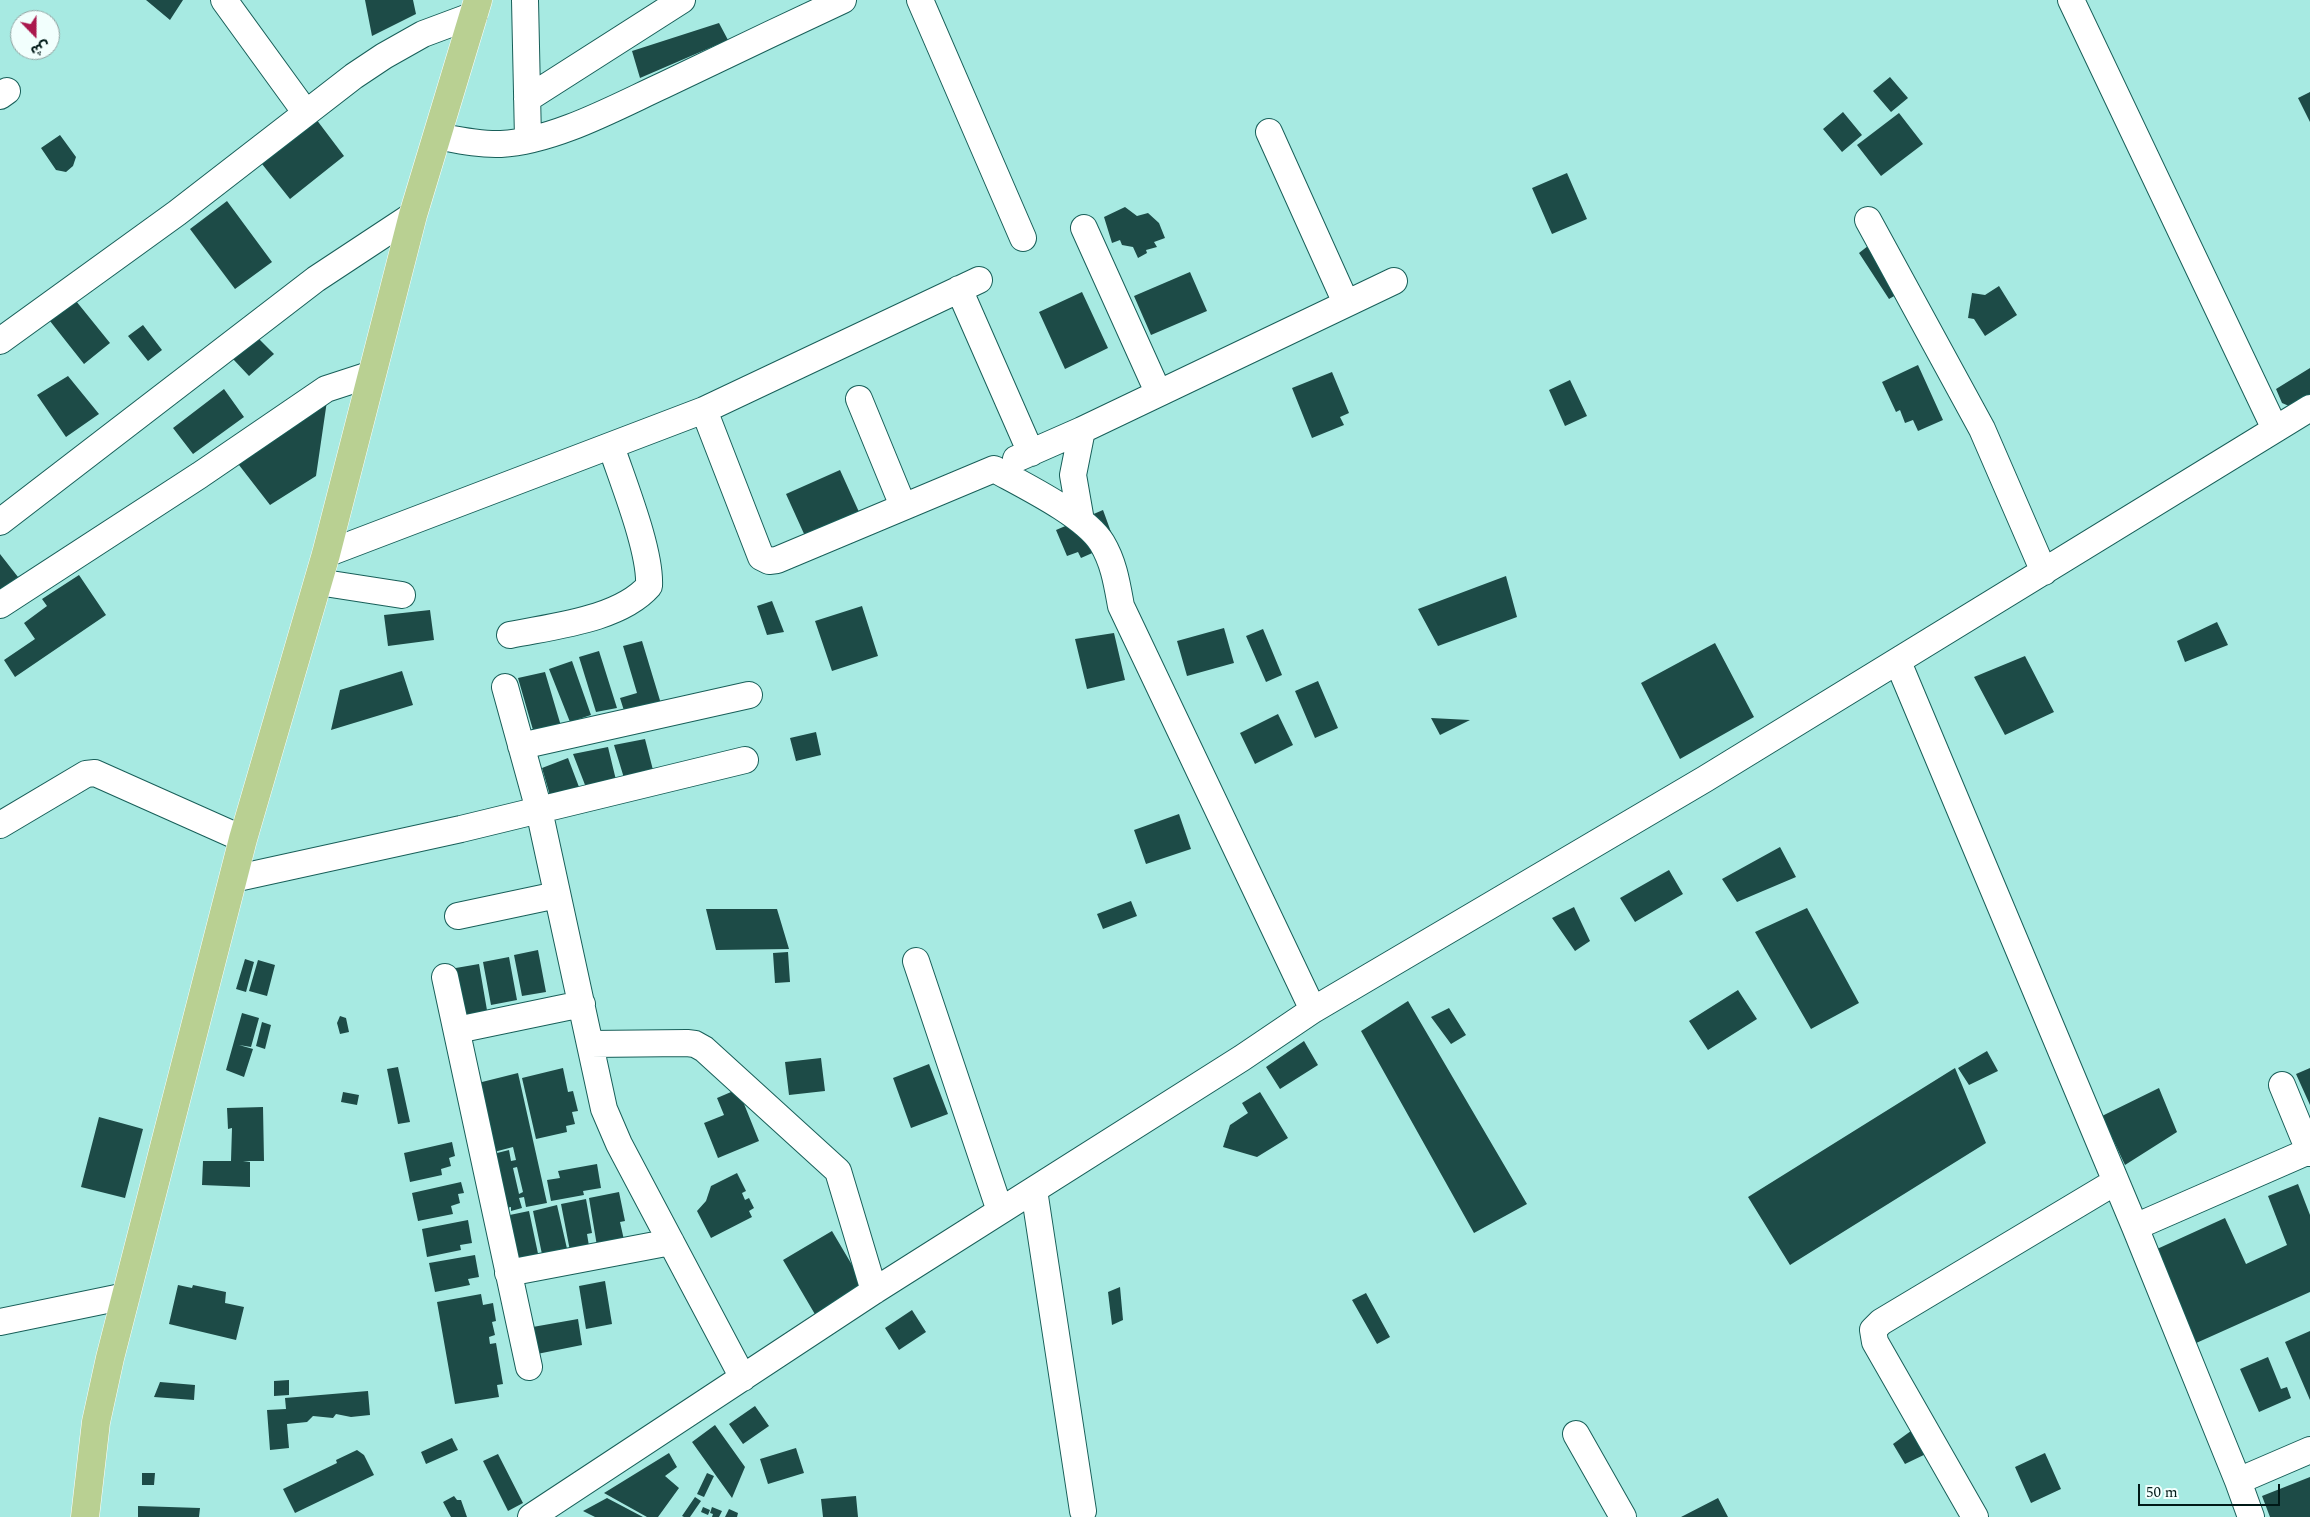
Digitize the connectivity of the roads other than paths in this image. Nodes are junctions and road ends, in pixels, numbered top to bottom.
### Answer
1 (224, 0) edge
2 (525, 0) edge
3 (682, 0) edge
4 (842, 0) edge
5 (920, 0) edge
6 (2071, 0) edge
7 (476, 8) edge
8 (527, 99) junction
9 (306, 113) junction
10 (1270, 132) dead end
11 (437, 136) junction
12 (528, 139) junction
13 (413, 215) junction
14 (1868, 220) dead end
15 (1084, 228) dead end
16 (1023, 238) dead end
17 (1394, 281) dead end
18 (1346, 303) junction
19 (0, 342) edge
20 (372, 374) junction
21 (1158, 392) junction
22 (859, 399) dead end
23 (2310, 408) edge
24 (704, 410) junction
25 (1082, 430) junction
26 (2275, 430) junction
27 (611, 446) junction
28 (1031, 453) junction
29 (994, 470) junction
30 (903, 506) junction
31 (1081, 521) junction
32 (0, 522) edge
33 (326, 554) junction
34 (2044, 572) junction
35 (318, 582) junction
36 (402, 595) dead end
37 (0, 605) edge
38 (510, 635) dead end
39 (1898, 662) junction
40 (505, 688) dead end
41 (749, 694) dead end
42 (521, 746) junction
43 (745, 760) dead end
44 (539, 810) junction
45 (0, 825) edge
46 (243, 839) junction
47 (233, 878) junction
48 (557, 895) junction
49 (458, 916) dead end
50 (916, 962) dead end
51 (445, 977) dead end
52 (582, 1004) junction
53 (1313, 1010) junction
54 (458, 1030) junction
55 (590, 1044) junction
56 (2282, 1085) dead end
57 (2310, 1152) edge
58 (2116, 1182) junction
59 (1034, 1190) junction
60 (1000, 1211) junction
61 (2134, 1227) junction
62 (671, 1242) junction
63 (508, 1273) junction
64 (874, 1291) junction
65 (126, 1296) junction
66 (0, 1322) edge
67 (530, 1367) dead end
68 (743, 1378) junction
69 (1576, 1434) dead end
70 (2310, 1450) edge
71 (2238, 1480) junction
72 (1083, 1511) dead end
73 (86, 1517) edge
74 (531, 1517) edge
75 (1623, 1517) edge
76 (1976, 1517) edge
77 (2251, 1517) edge

1 - 9 street
2 - 8 street
3 - 8 street
4 - 12 street
5 - 16 street
6 - 26 street
7 - 9 street
7 - 11 main road
8 - 12 street
9 - 19 street
10 - 18 street
11 - 12 street
11 - 13 main road
13 - 20 main road
13 - 32 street
14 - 34 street
15 - 21 street
17 - 18 street
18 - 21 street
20 - 33 main road
20 - 37 street
21 - 25 street
22 - 30 street
23 - 26 street
24 - 27 street
24 - 28 street
24 - 30 street
25 - 28 street
25 - 31 street
26 - 34 street
27 - 33 street
27 - 38 street
28 - 29 street
29 - 30 street
29 - 31 street
31 - 53 street
33 - 35 main road
34 - 39 street
35 - 36 street
35 - 46 main road
39 - 53 street
39 - 58 street
40 - 42 street
41 - 42 street
42 - 44 street
43 - 44 street
44 - 47 street
44 - 48 street
45 - 46 street
46 - 47 main road
47 - 65 main road
48 - 49 street
48 - 52 street
50 - 60 street
51 - 54 street
52 - 54 street
52 - 55 street
53 - 59 street
54 - 63 street
55 - 62 street
55 - 64 street
56 - 57 street
57 - 61 street
58 - 61 street
58 - 76 street
59 - 60 street
59 - 72 street
60 - 64 street
61 - 71 street
62 - 63 street
62 - 68 street
63 - 67 street
64 - 68 street
65 - 66 street
65 - 73 main road
68 - 74 street
69 - 75 street
70 - 71 street
71 - 77 street

